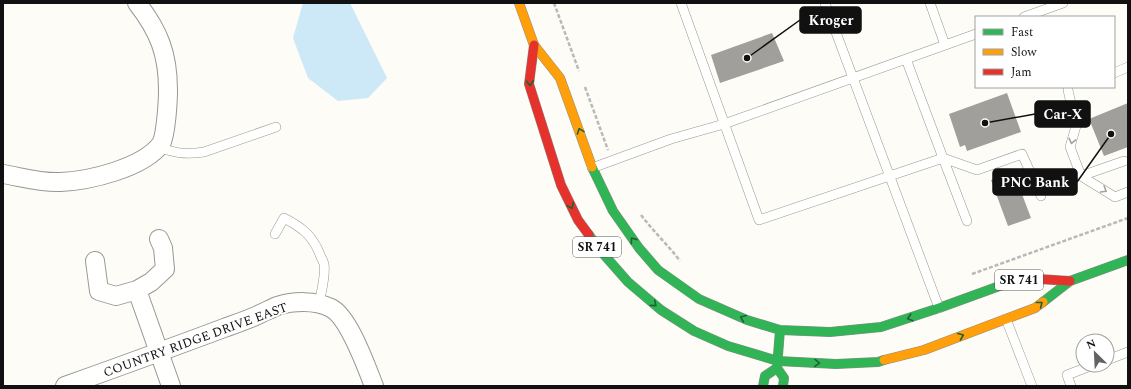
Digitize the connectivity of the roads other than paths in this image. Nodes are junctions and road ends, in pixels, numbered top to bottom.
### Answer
1 (137, 3) edge
2 (519, 3) edge
3 (681, 3) edge
4 (825, 3) edge
5 (930, 3) edge
6 (1063, 3) edge
7 (1038, 15) edge
8 (975, 34) edge
9 (534, 44) junction
10 (945, 45) junction
11 (906, 59) junction
12 (1128, 67) edge
13 (1115, 73) edge
14 (853, 78) junction
15 (1070, 88) edge
16 (724, 124) junction
17 (276, 127) dead end
18 (157, 147) junction
19 (942, 158) junction
20 (1124, 161) dead end
21 (592, 168) junction
22 (3, 174) edge
23 (890, 176) junction
24 (1081, 176) junction
25 (1128, 192) edge
26 (1041, 196) dead end
27 (967, 222) dead end
28 (275, 234) dead end
29 (159, 239) dead end
30 (1128, 260) edge
31 (95, 261) dead end
32 (1070, 281) junction
33 (137, 290) junction
34 (319, 304) junction
35 (939, 308) junction
36 (1006, 319) junction
37 (780, 330) junction
38 (158, 352) junction
39 (1128, 352) edge
40 (1115, 357) edge
41 (777, 364) junction
42 (1075, 372) edge
43 (65, 386) edge
44 (171, 386) edge
45 (374, 386) edge
46 (763, 386) edge
47 (783, 386) edge
48 (1032, 386) edge
49 (1071, 386) edge

1 - 18 street
2 - 9 main road, SR 741
3 - 16 lane
4 - 14 lane
5 - 10 lane
6 - 7 lane
8 - 10 lane
21 -> 9 main road, SR 741
9 -> 41 main road, SR 741
10 - 11 lane
11 - 14 lane
11 - 19 lane
12 - 13 lane
14 - 16 lane
14 - 23 lane
15 -> 24 lane
16 - 21 lane
16 - 23 lane
17 - 18 lane
18 - 22 street
19 - 23 lane
19 - 26 lane
19 - 27 lane
20 - 24 lane
37 -> 21 main road, SR 741
23 - 35 lane
24 -> 25 lane
28 - 34 lane
29 - 33 street
30 - 32 main road, SR 741
31 - 33 street
32 - 35 main road, SR 741
36 -> 32 main road, SR 741
33 - 38 street
34 - 38 street, COUNTRY RIDGE DRIVE EAST
34 - 45 street, COUNTRY RIDGE DRIVE EAST
35 -> 37 main road, SR 741
41 -> 36 main road, SR 741
36 - 48 lane
37 - 41 main road
38 - 43 street, COUNTRY RIDGE DRIVE EAST
38 - 44 street
39 - 40 lane
41 - 46 main road
41 - 47 main road
42 - 49 lane

